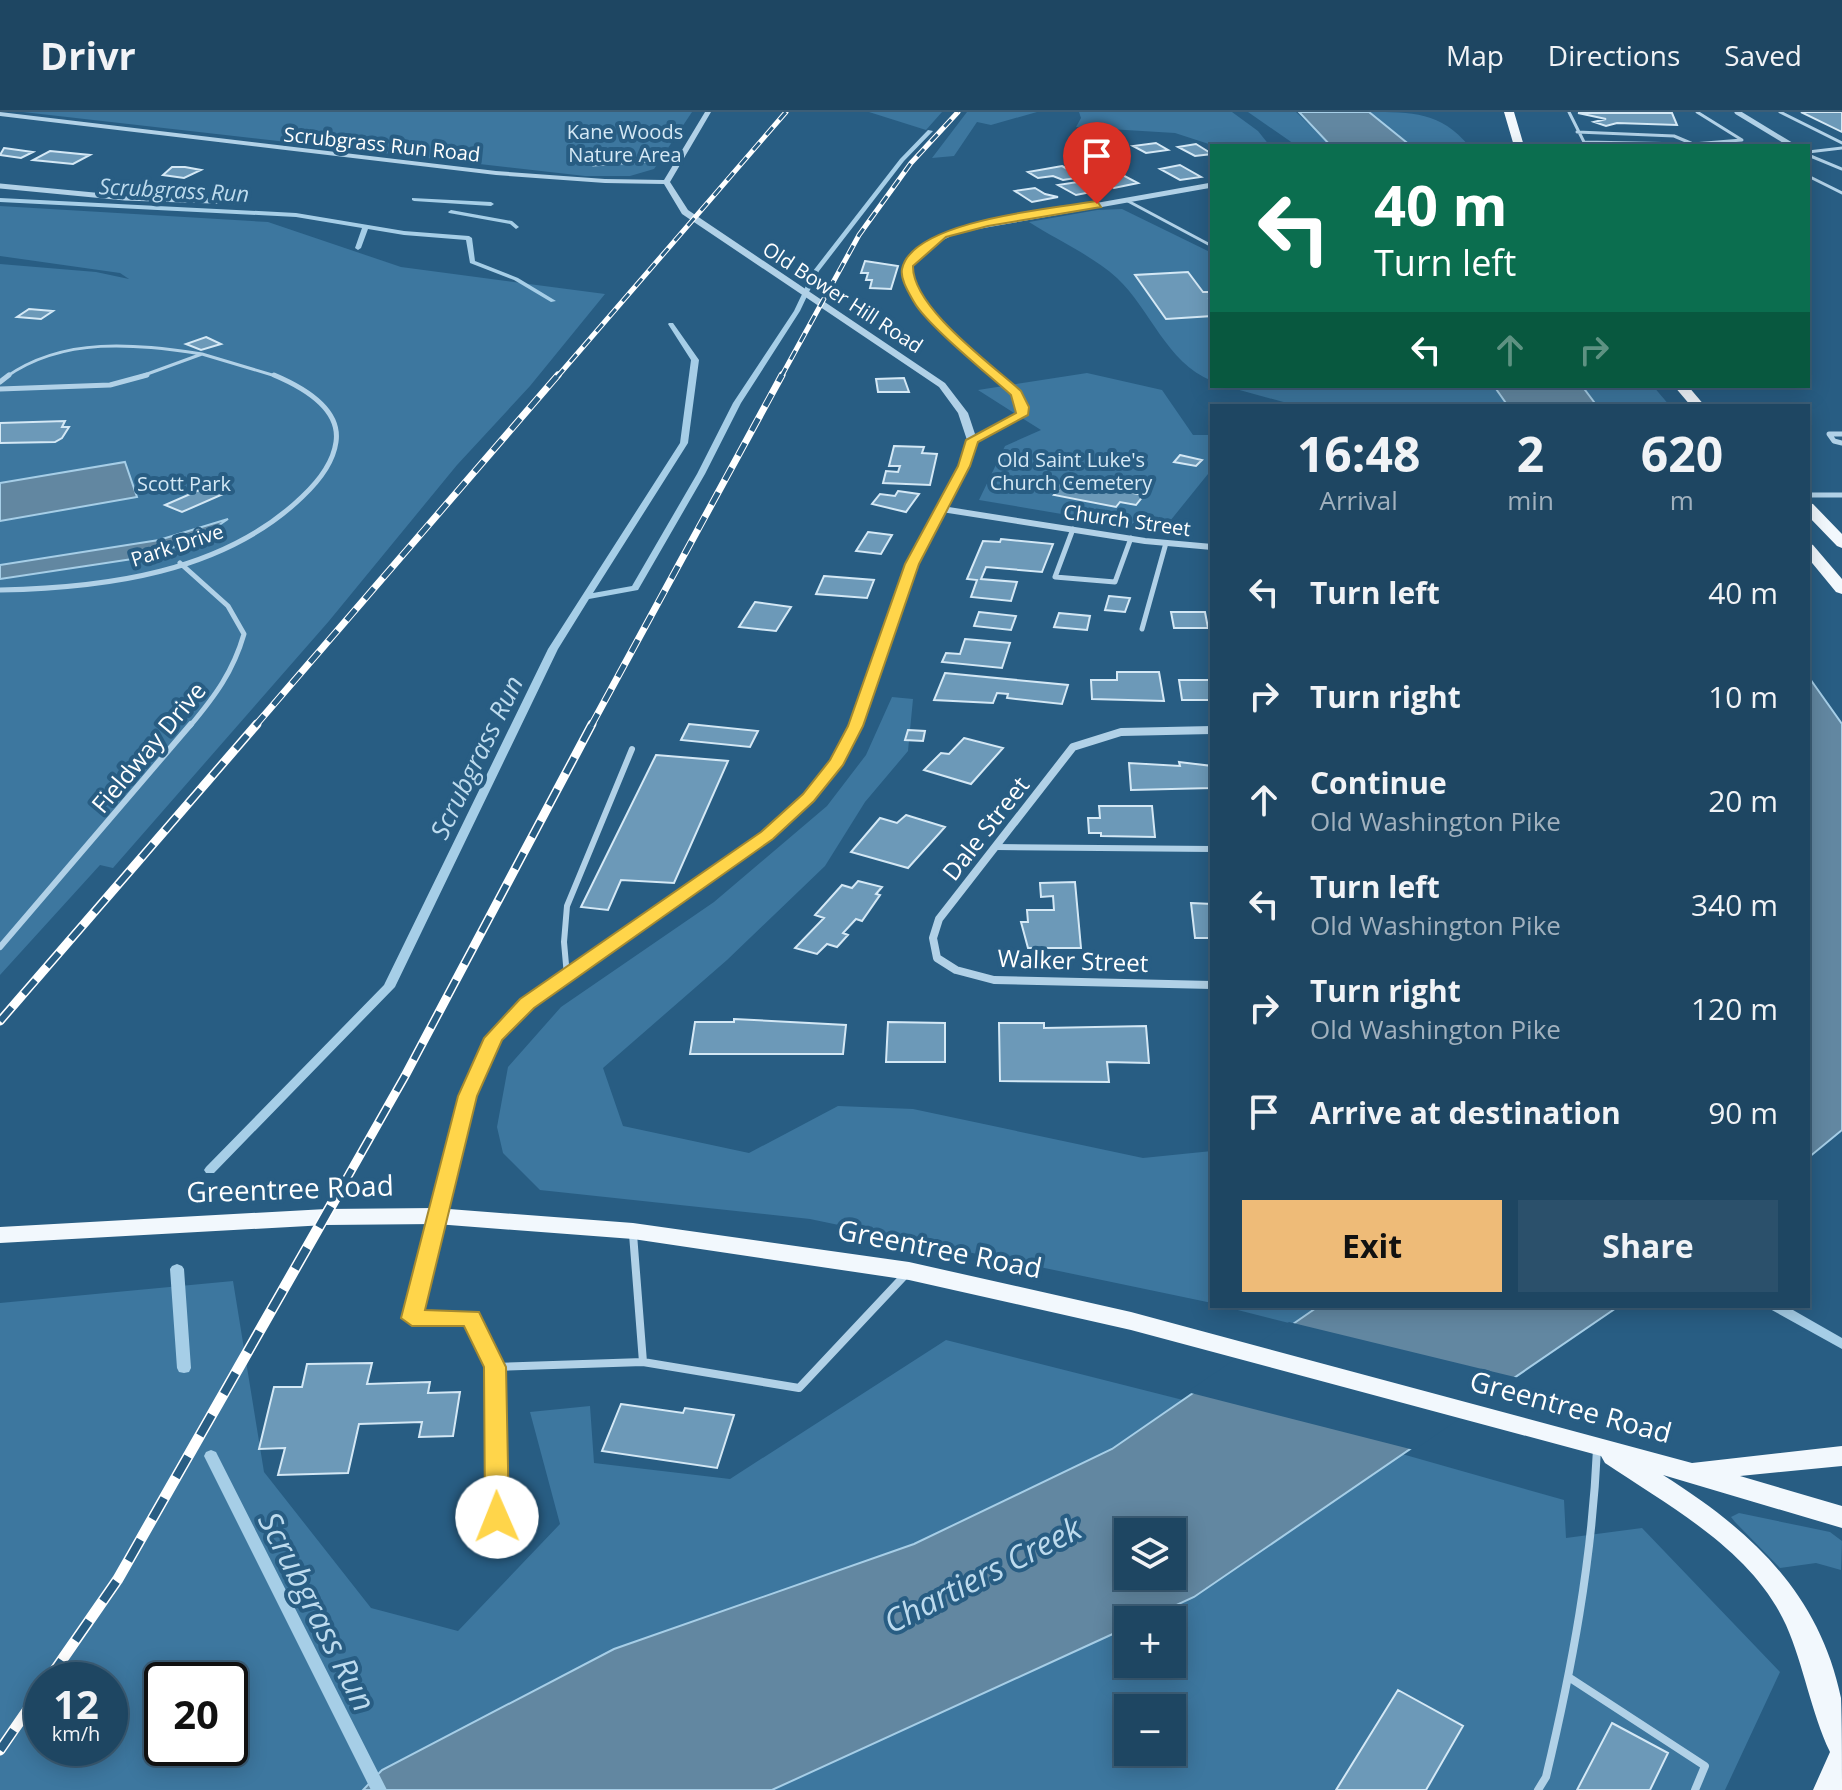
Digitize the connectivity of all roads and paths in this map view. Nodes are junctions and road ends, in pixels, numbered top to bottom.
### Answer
1 (708, 112) edge
2 (1509, 112) edge
3 (1569, 112) edge
4 (1697, 112) edge
5 (1737, 112) edge
6 (1780, 112) edge
7 (0, 114) edge
8 (1577, 132) junction
9 (1519, 144) edge
10 (1642, 144) edge
11 (1692, 144) edge
12 (1704, 144) edge
13 (1790, 144) edge
14 (1842, 146) edge
15 (1810, 154) edge
16 (1810, 155) edge
17 (679, 159) junction
18 (593, 165) dead end
19 (1842, 169) edge
20 (1810, 177) edge
21 (666, 182) junction
22 (1210, 185) edge
23 (0, 186) edge
24 (1842, 193) edge
25 (1126, 200) junction
26 (241, 202) dead end
27 (1210, 245) edge
28 (202, 354) junction
29 (0, 382) edge
30 (1683, 388) edge
31 (0, 389) edge
32 (1697, 404) edge
33 (1842, 434) edge
34 (972, 440) junction
35 (1842, 443) edge
36 (1810, 495) edge
37 (1842, 495) edge
38 (942, 509) junction
39 (1810, 509) edge
40 (1073, 529) junction
41 (1131, 538) junction
42 (1166, 543) junction
43 (1842, 543) edge
44 (1210, 547) edge
45 (1810, 550) edge
46 (180, 563) junction
47 (1842, 589) edge
48 (0, 590) edge
49 (1142, 629) dead end
50 (1210, 730) edge
51 (632, 749) dead end
52 (995, 847) junction
53 (1210, 849) edge
54 (0, 947) edge
55 (937, 958) joint
56 (567, 976) junction
57 (1210, 985) edge
58 (436, 1216) junction
59 (633, 1231) junction
60 (0, 1235) edge
61 (909, 1271) junction
62 (643, 1362) junction
63 (495, 1367) junction
64 (1597, 1445) junction
65 (1842, 1456) edge
66 (1685, 1470) junction
67 (497, 1517) dead end
68 (1842, 1517) edge
69 (1570, 1678) junction
70 (1842, 1746) edge
71 (1842, 1759) edge
72 (1538, 1790) edge
73 (1695, 1790) edge
74 (1828, 1790) edge

1 - 17 street
2 - 9 main road
3 - 8 lane
4 - 12 lane
5 - 13 street
6 - 14 lane
7 - 21 street, Scrubgrass Run Road
8 - 10 lane
8 - 11 lane
14 - 15 lane
16 - 19 lane
17 - 18 lane
17 - 21 street
20 - 24 lane
21 - 34 street, Old Bower Hill Road
22 - 25 street
23 - 26 street
25 - 27 lane
25 - 34 street
28 - 29 lane, Park Drive
28 - 31 lane
28 - 46 lane, Park Drive
30 - 32 main road
33 - 35 lane
34 - 38 street
36 - 37 lane
38 - 40 street, Church Street
38 - 56 street
39 - 43 main road
40 - 41 street, Church Street
40 - 41 lane
41 - 42 street, Church Street
42 - 44 street, Church Street
42 - 49 lane
45 - 47 main road
46 - 48 lane, Park Drive
46 - 54 lane, Fieldway Drive
50 - 52 street, Dale Street
51 - 56 lane
52 - 53 lane
52 - 55 street, Dale Street
55 - 57 street, Walker Street
56 - 58 street
58 - 59 main road, Greentree Road
58 - 60 main road, Greentree Road
58 - 63 lane
59 - 61 main road, Greentree Road
59 - 62 lane
61 - 62 lane
61 - 64 main road, Greentree Road
62 - 63 lane
63 - 67 lane
64 - 66 main road, Greentree Road
64 - 69 lane
64 - 70 main road
65 - 66 main road
66 - 68 main road, Greentree Road
69 - 72 lane
69 - 73 lane
71 - 74 main road

